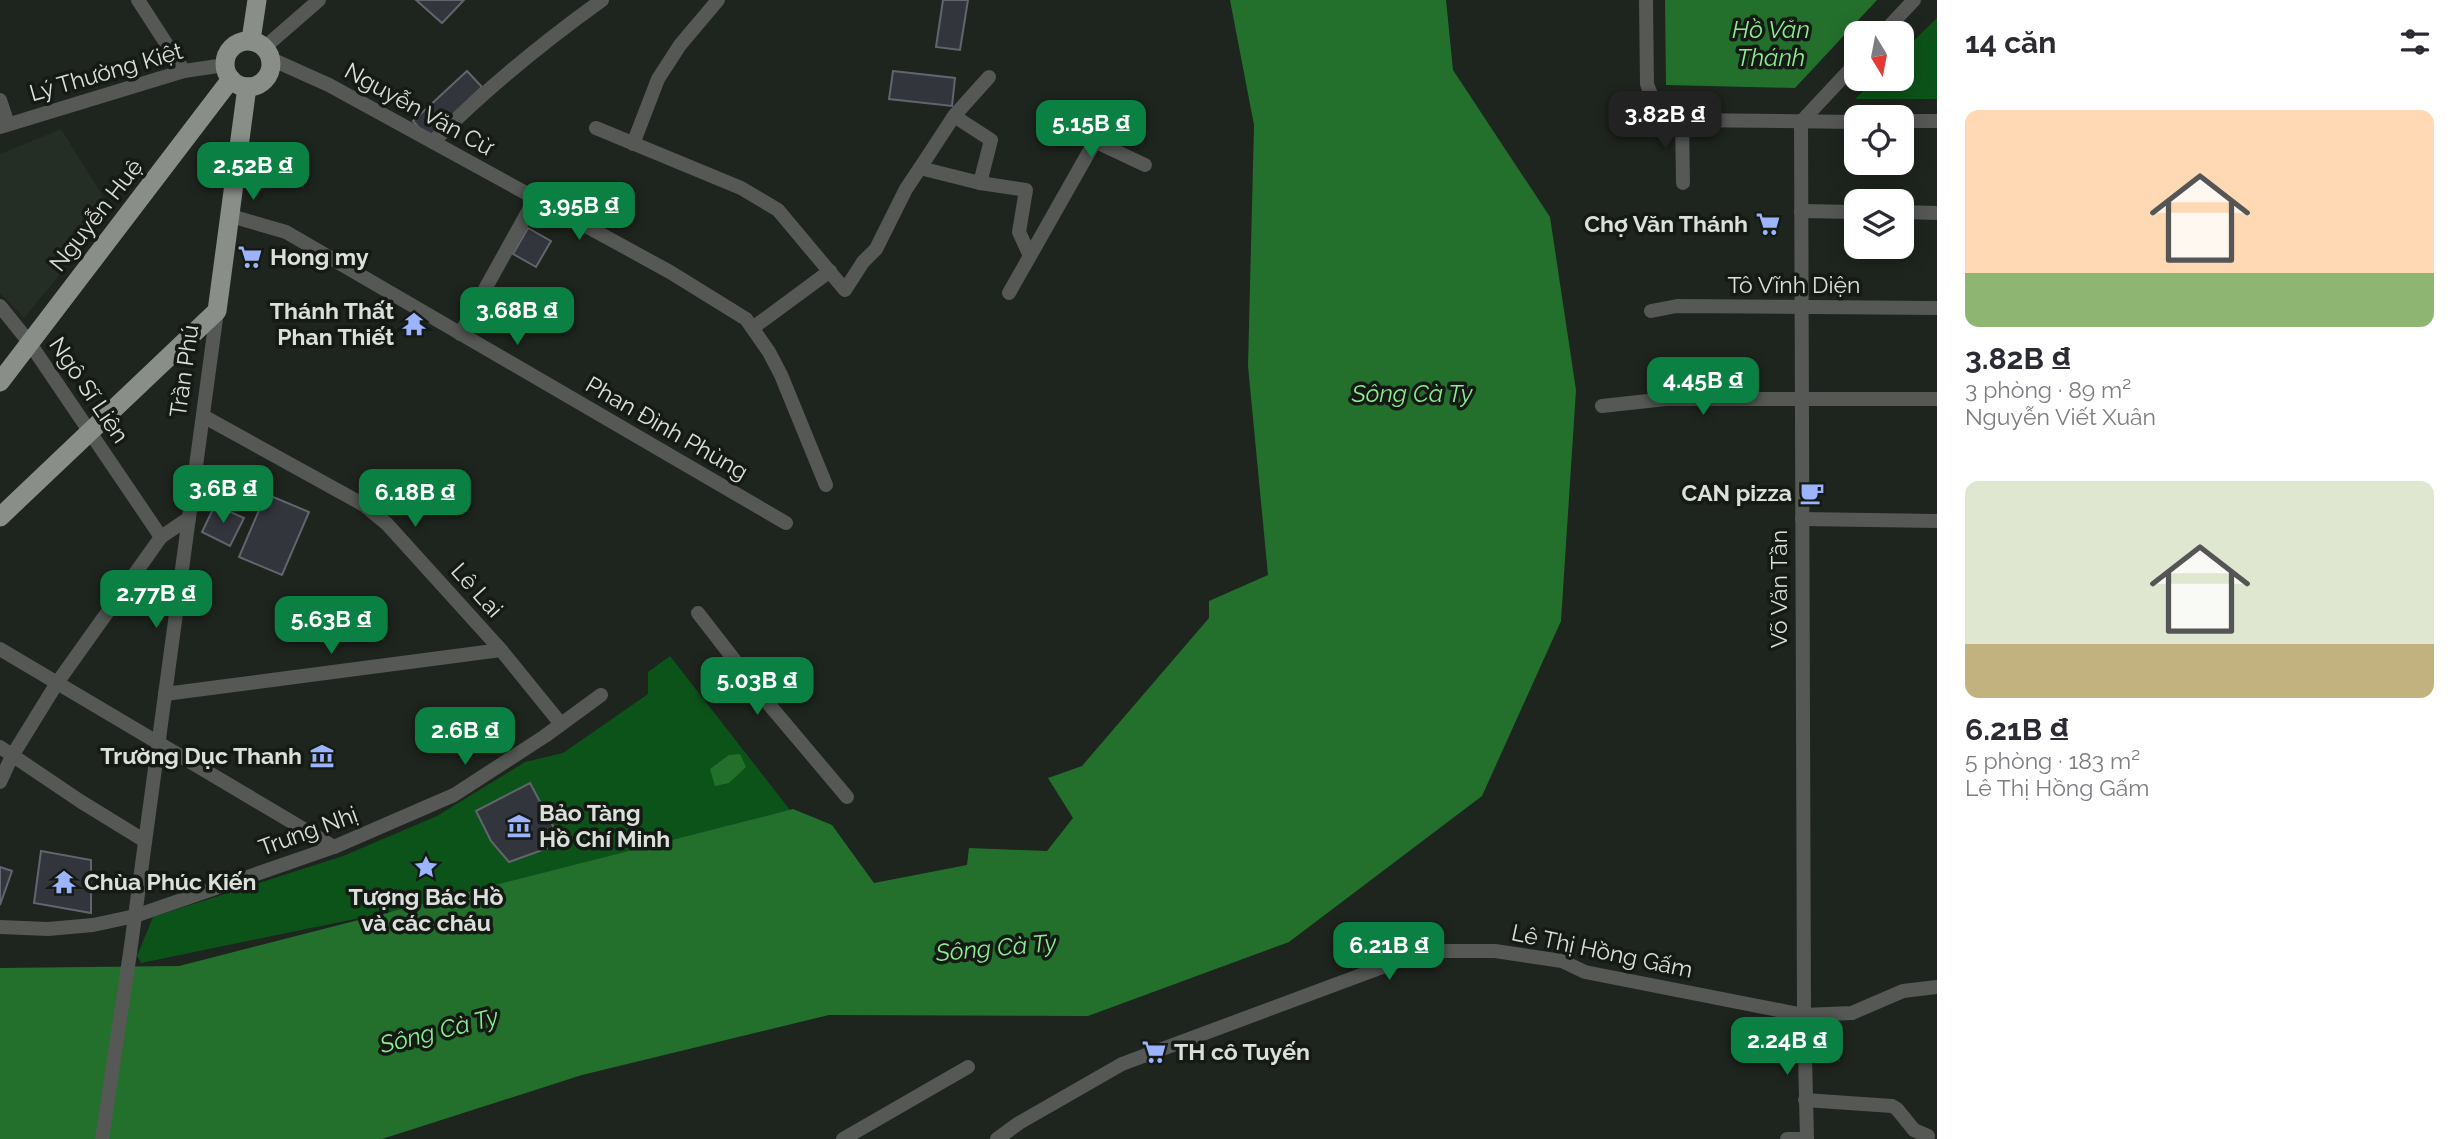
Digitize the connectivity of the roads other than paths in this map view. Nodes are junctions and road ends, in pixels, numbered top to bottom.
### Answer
1 (138, 0) edge
2 (257, 0) edge
3 (319, 0) edge
4 (602, 0) edge
5 (718, 0) edge
6 (1646, 0) edge
7 (1914, 0) edge
8 (1895, 21) edge
9 (263, 49) junction
10 (184, 71) junction
11 (1844, 76) edge
12 (234, 77) junction
13 (989, 77) dead end
14 (0, 100) edge
15 (954, 116) junction
16 (1675, 118) junction
17 (1914, 121) edge
18 (1937, 121) edge
19 (1054, 122) dead end
20 (1801, 122) junction
21 (1844, 122) edge
22 (4, 126) edge
23 (596, 128) dead end
24 (433, 142) junction
25 (1094, 142) junction
26 (633, 144) junction
27 (1145, 165) dead end
28 (920, 169) junction
29 (980, 183) junction
30 (1683, 183) dead end
31 (536, 199) junction
32 (1801, 211) junction
33 (1844, 212) edge
34 (1914, 212) edge
35 (1937, 213) edge
36 (230, 216) junction
37 (1030, 256) junction
38 (830, 271) junction
39 (1009, 293) dead end
40 (0, 306) edge
41 (1801, 308) junction
42 (1937, 308) edge
43 (217, 311) junction
44 (1651, 311) dead end
45 (754, 327) junction
46 (460, 334) junction
47 (29, 342) junction
48 (0, 382) edge
49 (1801, 399) junction
50 (1937, 399) edge
51 (1602, 406) dead end
52 (203, 416) junction
53 (89, 430) junction
54 (826, 485) dead end
55 (0, 517) edge
56 (189, 518) junction
57 (1802, 520) junction
58 (1937, 521) edge
59 (786, 523) dead end
60 (161, 537) junction
61 (698, 613) dead end
62 (0, 649) edge
63 (500, 650) junction
64 (57, 683) junction
65 (165, 694) junction
66 (601, 695) dead end
67 (561, 724) junction
68 (158, 742) junction
69 (0, 747) edge
70 (12, 756) junction
71 (0, 782) edge
72 (847, 797) dead end
73 (145, 841) junction
74 (334, 848) junction
75 (135, 916) junction
76 (0, 927) edge
77 (1937, 987) edge
78 (1804, 1014) junction
79 (968, 1068) dead end
80 (1805, 1100) junction
81 (1928, 1136) dead end
82 (102, 1139) edge
83 (843, 1139) edge
84 (997, 1139) edge
85 (1787, 1139) edge
86 (1807, 1139) edge

1 - 10 street
2 - 9 main road
3 - 9 street
4 - 24 street
5 - 26 street
6 - 16 street
7 - 8 street
9 - 12 main road
9 - 12 main road
9 - 24 street, Nguyễn Văn Cừ
10 - 12 street, Lý Thường Kiệt
10 - 22 street, Lý Thường Kiệt
11 - 20 street
12 - 36 main road, Trần Phú
12 - 47 main road, Nguyễn Huệ
13 - 15 street
14 - 22 street
15 - 28 street
15 - 29 street
16 - 20 street
16 - 30 street
17 - 18 street
19 - 25 street
20 - 21 street
20 - 32 street, Võ Văn Tần
23 - 26 street
24 - 31 street, Nguyễn Văn Cừ
25 - 27 street
25 - 37 street
26 - 38 street
28 - 29 street
28 - 38 street
29 - 37 street
31 - 45 street, Nguyễn Văn Cừ
31 - 46 street
32 - 33 street
32 - 41 street, Võ Văn Tần
34 - 35 street
36 - 43 main road, Trần Phú
36 - 46 street, Phan Đình Phùng
37 - 39 street
38 - 45 street
40 - 47 street, Ngô Sĩ Liên
41 - 42 street, Tô Vĩnh Diện
41 - 44 street, Tô Vĩnh Diện
41 - 49 street, Võ Văn Tần
43 - 52 street, Trần Phú
43 - 53 main road
45 - 54 street, Nguyễn Văn Cừ
46 - 59 street, Phan Đình Phùng
47 - 48 main road, Nguyễn Huệ
47 - 53 street, Ngô Sĩ Liên
49 - 50 street
49 - 51 street
49 - 57 street, Võ Văn Tần
52 - 56 street, Trần Phú
52 - 63 street, Lê Lai
53 - 55 main road
53 - 60 street, Ngô Sĩ Liên
56 - 60 street
56 - 65 street, Trần Phú
57 - 58 street
57 - 78 street, Võ Văn Tần
60 - 64 street
61 - 72 street
62 - 64 street
63 - 65 street
63 - 67 street, Lê Lai
64 - 68 street
64 - 70 street
65 - 68 street, Trần Phú
66 - 67 street, Trưng Nhị
67 - 74 street, Trưng Nhị
68 - 73 street, Trần Phú
68 - 74 street
69 - 70 street
70 - 71 street
70 - 73 street
73 - 75 street, Trần Phú
74 - 75 street, Trưng Nhị
75 - 76 street, Trưng Nhị
75 - 82 street, Trần Phú
77 - 78 street, Lê Thị Hồng Gấm
78 - 80 street, Võ Văn Tần
78 - 84 street, Lê Thị Hồng Gấm
79 - 83 street
80 - 81 street
80 - 86 street, Võ Văn Tần
85 - 86 street

